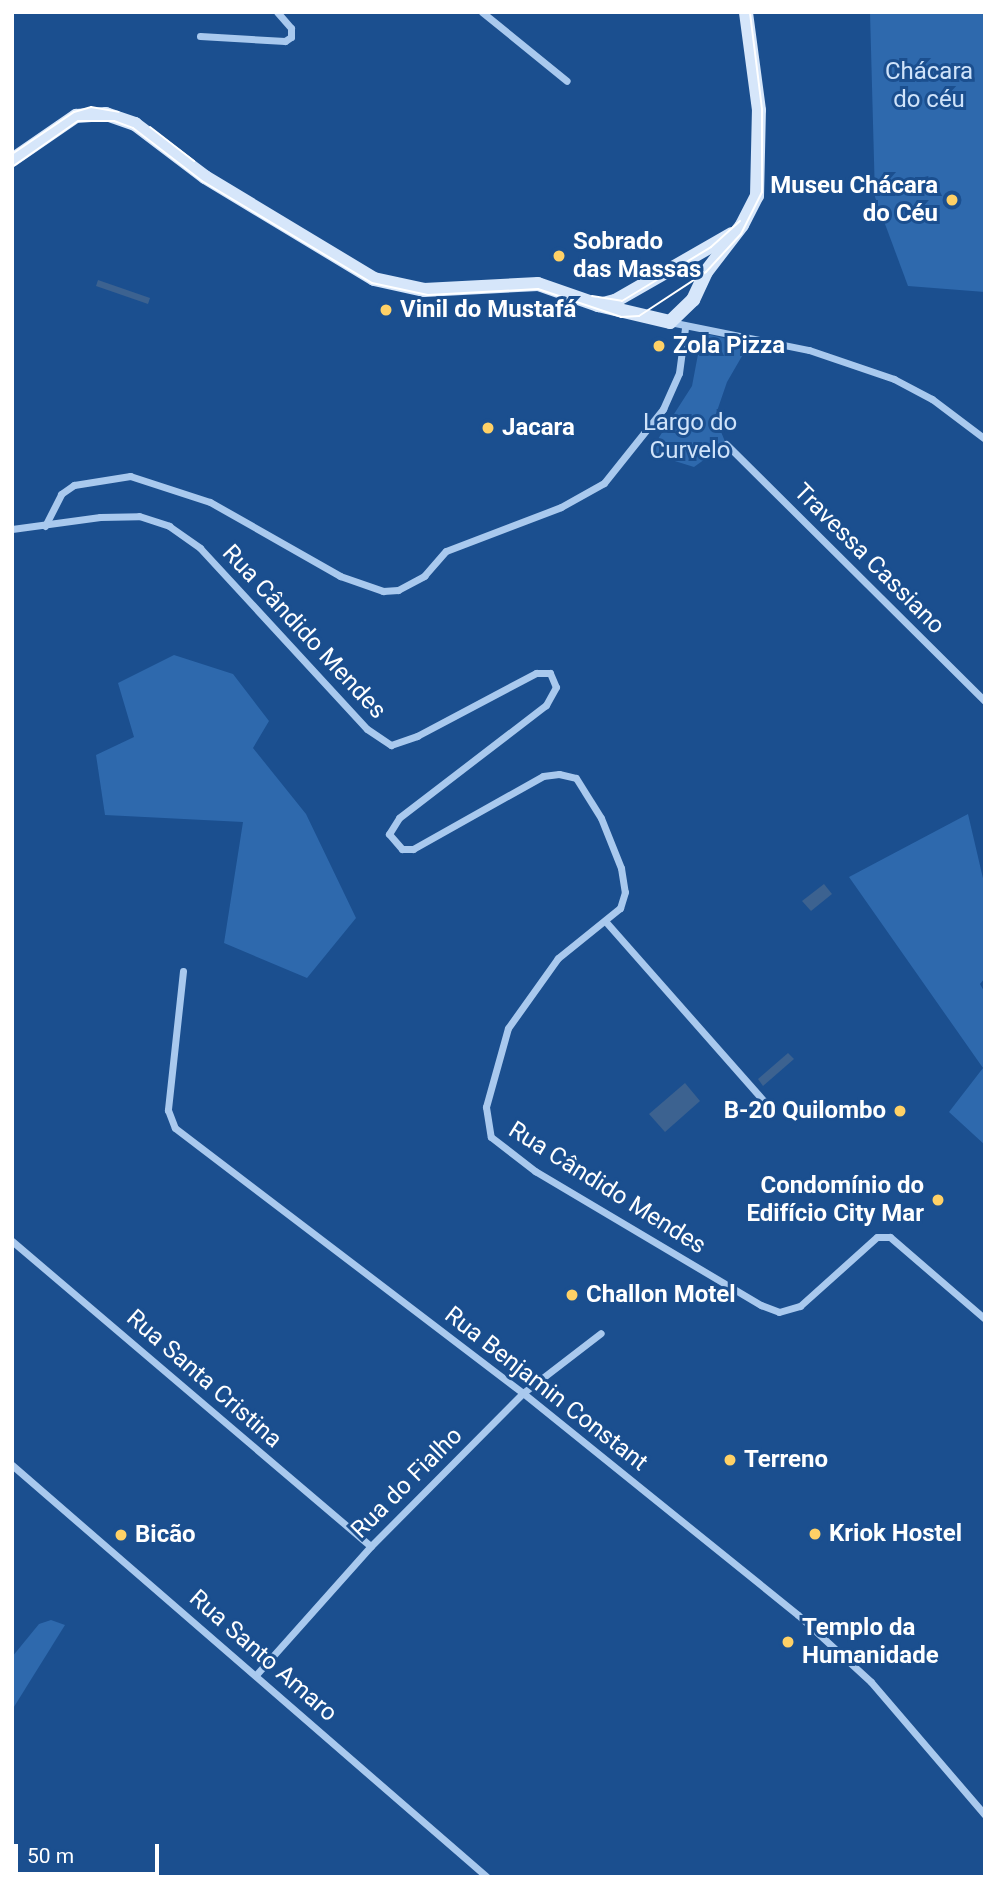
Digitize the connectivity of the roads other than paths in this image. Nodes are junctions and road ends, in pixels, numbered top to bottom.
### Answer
1 (277, 12) edge
2 (482, 12) edge
3 (746, 12) edge
4 (200, 36) dead end
5 (568, 81) dead end
6 (12, 160) edge
7 (735, 233) junction
8 (598, 305) junction
9 (670, 322) junction
10 (685, 328) junction
11 (985, 439) edge
12 (726, 444) dead end
13 (45, 526) junction
14 (12, 529) edge
15 (985, 701) edge
16 (606, 922) junction
17 (183, 971) dead end
18 (772, 1110) dead end
19 (12, 1241) edge
20 (985, 1320) edge
21 (601, 1333) dead end
22 (523, 1393) junction
23 (12, 1465) edge
24 (371, 1546) junction
25 (256, 1675) junction
26 (985, 1815) edge
27 (487, 1877) edge

1 - 4 street
2 - 5 street
3 - 7 street
6 - 8 street
7 - 8 street
7 - 9 street
8 - 9 street
9 - 10 street
10 - 11 street
10 - 13 street
12 - 15 street, Travessa Cassiano
13 - 14 street, Rua Cândido Mendes
13 - 16 street, Rua Cândido Mendes
16 - 18 street
16 - 20 street, Rua Cândido Mendes
17 - 22 street, Rua Benjamin Constant
19 - 24 street, Rua Santa Cristina
21 - 22 street, Rua do Fialho
22 - 24 street, Rua do Fialho
22 - 26 street, Rua Benjamin Constant
23 - 25 street, Rua Santo Amaro
24 - 25 street, Rua do Fialho
25 - 27 street, Rua Santo Amaro

